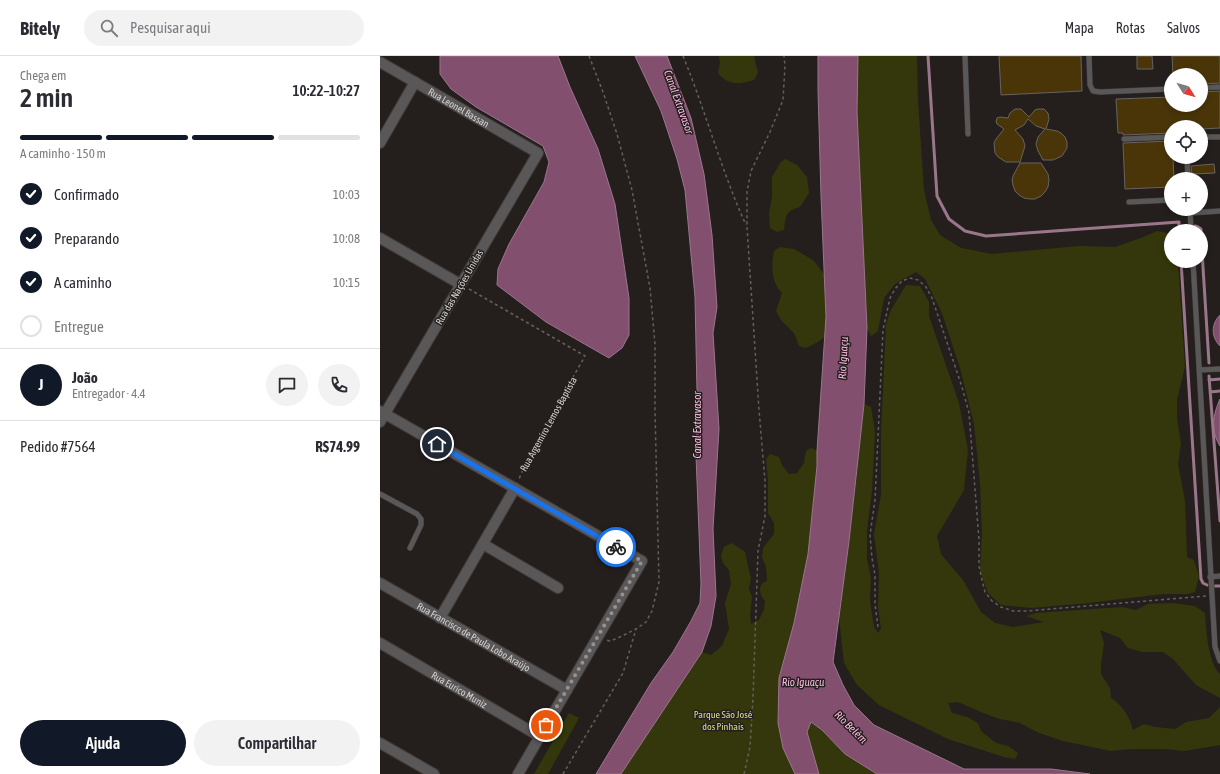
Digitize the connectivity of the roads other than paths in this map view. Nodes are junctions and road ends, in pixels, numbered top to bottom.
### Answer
1 (965, 56) edge
2 (1089, 56) edge
3 (380, 62) edge
4 (415, 82) junction
5 (1220, 87) edge
6 (1208, 88) edge
7 (1164, 89) edge
8 (968, 134) dead end
9 (1164, 137) edge
10 (1208, 137) edge
11 (1220, 137) edge
12 (1124, 139) dead end
13 (380, 143) edge
14 (538, 153) joint
15 (1164, 200) edge
16 (1129, 202) dead end
17 (1208, 211) edge
18 (1220, 211) edge
19 (380, 238) edge
20 (1193, 268) edge
21 (460, 284) junction
22 (1220, 369) edge
23 (1199, 370) junction
24 (382, 415) edge
25 (515, 488) junction
26 (380, 494) edge
27 (483, 544) junction
28 (410, 548) dead end
29 (1220, 576) edge
30 (1210, 577) junction
31 (380, 583) edge
32 (558, 588) dead end
33 (440, 618) junction
34 (380, 643) edge
35 (1220, 661) edge
36 (567, 690) junction
37 (539, 736) junction
38 (380, 743) edge
39 (434, 774) edge
40 (518, 774) edge

1 - 8 lane
2 - 7 lane
3 - 4 street, Rua Leonel Bassan
4 - 13 street
4 - 14 street, Rua Leonel Bassan
5 - 6 lane
9 - 12 lane
10 - 11 lane
14 - 21 street, Rua das Nações Unidas
15 - 16 lane
17 - 18 lane
19 - 21 street
20 - 23 lane
21 - 24 street, Rua das Nações Unidas
22 - 23 lane
23 - 30 lane
24 - 25 street
25 - 27 street
25 - 36 street
26 - 28 lane
27 - 32 street
27 - 33 street
29 - 30 lane
30 - 35 lane
31 - 33 street, Rua Francisco de Paula Lobo Araújo
33 - 36 street, Rua Francisco de Paula Lobo Araújo
34 - 37 street, Rua Eurico Muniz
36 - 37 street
37 - 40 street
38 - 39 street

